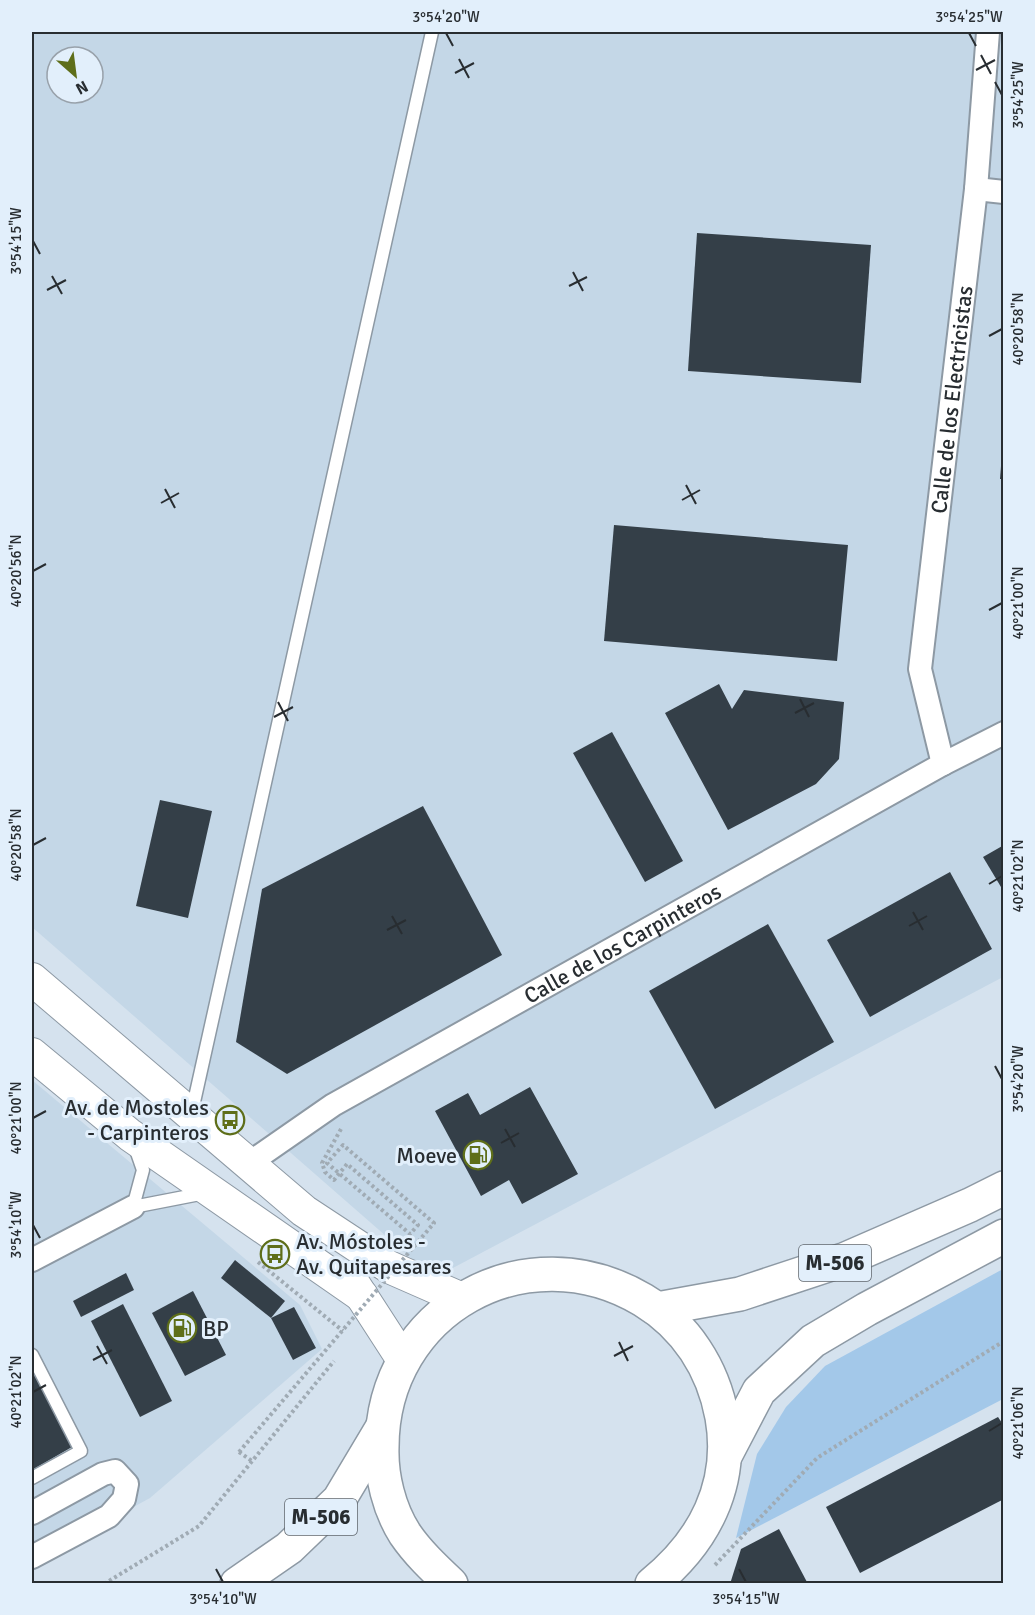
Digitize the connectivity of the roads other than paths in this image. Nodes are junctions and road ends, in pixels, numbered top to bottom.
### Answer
1 (432, 32) edge
2 (988, 32) edge
3 (976, 189) junction
4 (1004, 192) edge
5 (1004, 733) edge
6 (943, 764) junction
7 (32, 979) edge
8 (32, 1054) edge
9 (191, 1114) junction
10 (130, 1135) junction
11 (248, 1164) junction
12 (1004, 1185) edge
13 (211, 1192) junction
14 (133, 1207) junction
15 (304, 1211) junction
16 (1004, 1236) edge
17 (32, 1260) edge
18 (362, 1296) junction
19 (462, 1299) junction
20 (657, 1309) junction
21 (32, 1355) edge
22 (403, 1360) junction
23 (382, 1428) junction
24 (724, 1458) junction
25 (32, 1478) edge
26 (32, 1513) edge
27 (32, 1557) edge
28 (667, 1578) edge
29 (237, 1584) edge
30 (451, 1584) edge

1 - 9 lane
2 - 3 street, Calle de los Electricistas
3 - 4 street
3 - 6 street, Calle de los Electricistas
5 - 6 street, Calle de los Carpinteros
6 - 11 street, Calle de los Carpinteros
7 - 9 main road
8 - 10 main road
9 - 11 main road
10 - 13 main road
10 - 14 lane
11 - 15 main road
12 - 20 main road, M-506
13 - 14 lane
13 - 18 main road
14 - 17 street
15 - 18 main road
15 - 19 main road
16 - 24 main road, M-506
18 - 22 main road
19 - 20 main road, M-506
19 - 22 main road, M-506
20 - 24 main road, M-506
21 - 25 lane
22 - 23 main road, M-506
23 - 29 main road, M-506
23 - 30 main road, M-506
24 - 28 main road, M-506
26 - 27 street

